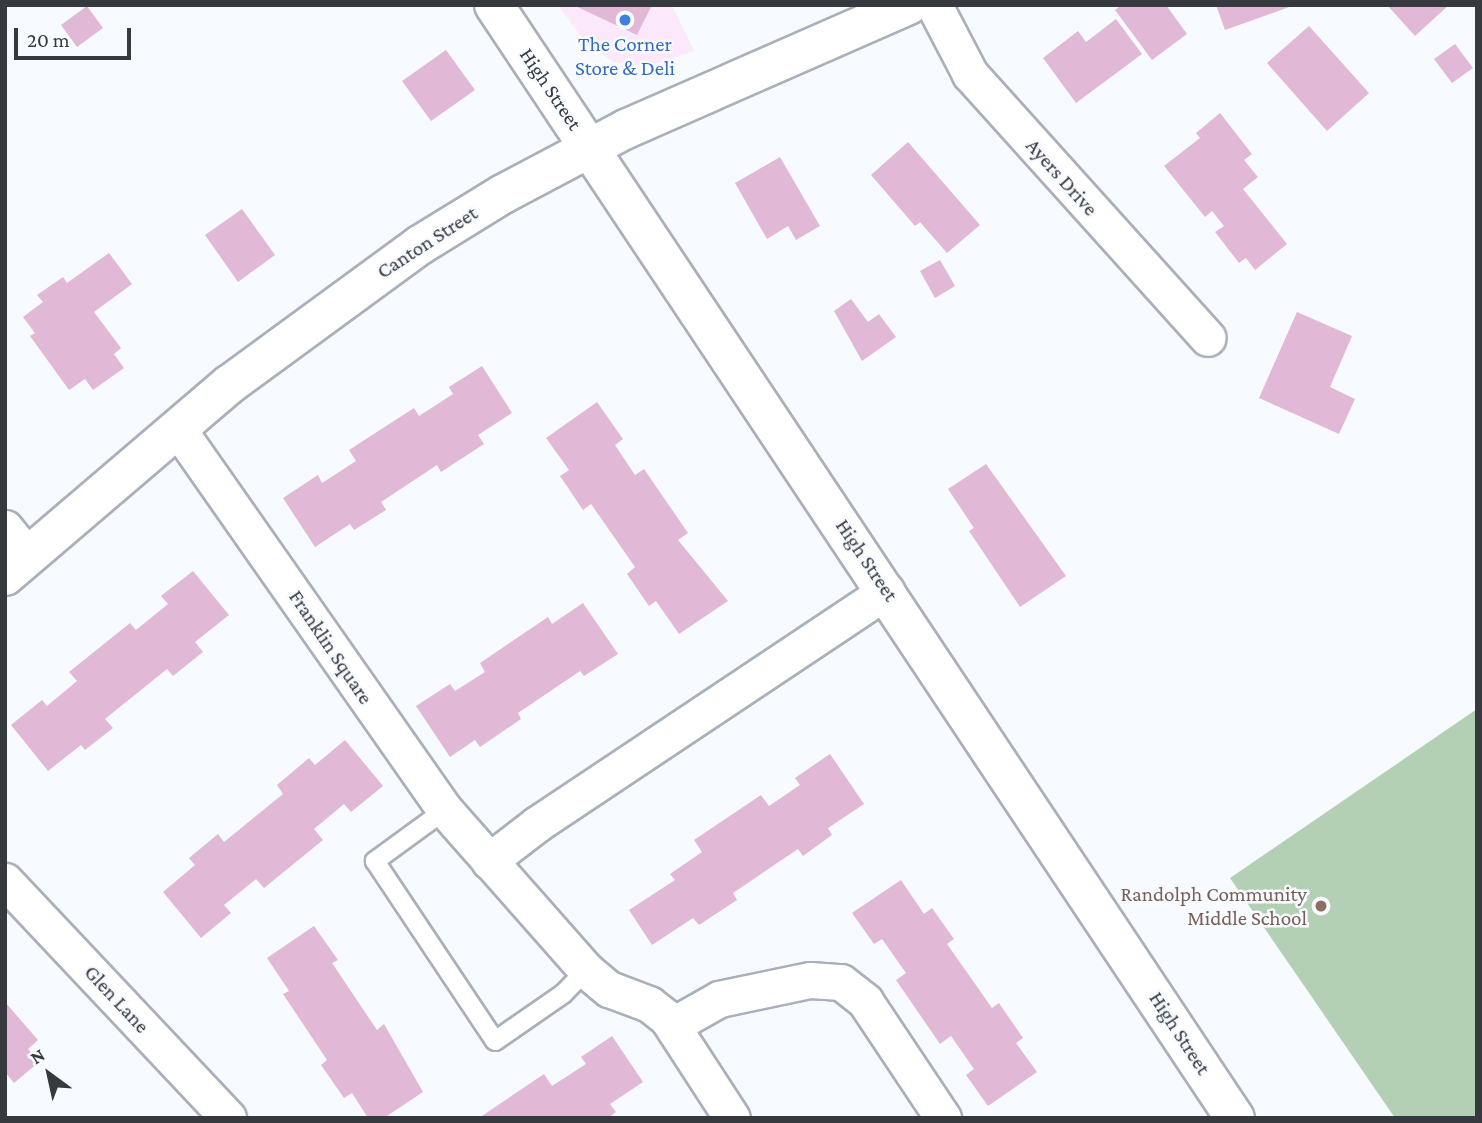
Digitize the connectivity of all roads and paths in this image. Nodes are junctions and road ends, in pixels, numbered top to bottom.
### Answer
1 (494, 5) edge
2 (909, 5) edge
3 (934, 5) edge
4 (590, 146) junction
5 (1208, 338) dead end
6 (178, 429) junction
7 (13, 554) edge
8 (887, 590) junction
9 (445, 810) junction
10 (489, 861) junction
11 (5, 881) edge
12 (586, 970) junction
13 (673, 1025) junction
14 (228, 1118) edge
15 (732, 1118) edge
16 (943, 1118) edge
17 (1236, 1118) edge

1 - 4 main road, High Street
2 - 4 main road, Canton Street
3 - 5 street, Ayers Drive
4 - 6 main road, Canton Street
4 - 8 main road, High Street
6 - 7 main road, Canton Street
6 - 9 street, Franklin Square
8 - 10 street
8 - 17 main road, High Street
9 - 10 street, Franklin Square
9 - 12 lane
10 - 12 street, Franklin Square
11 - 14 street, Glen Lane
12 - 13 street, Franklin Square
13 - 15 street, Franklin Square
13 - 16 street

